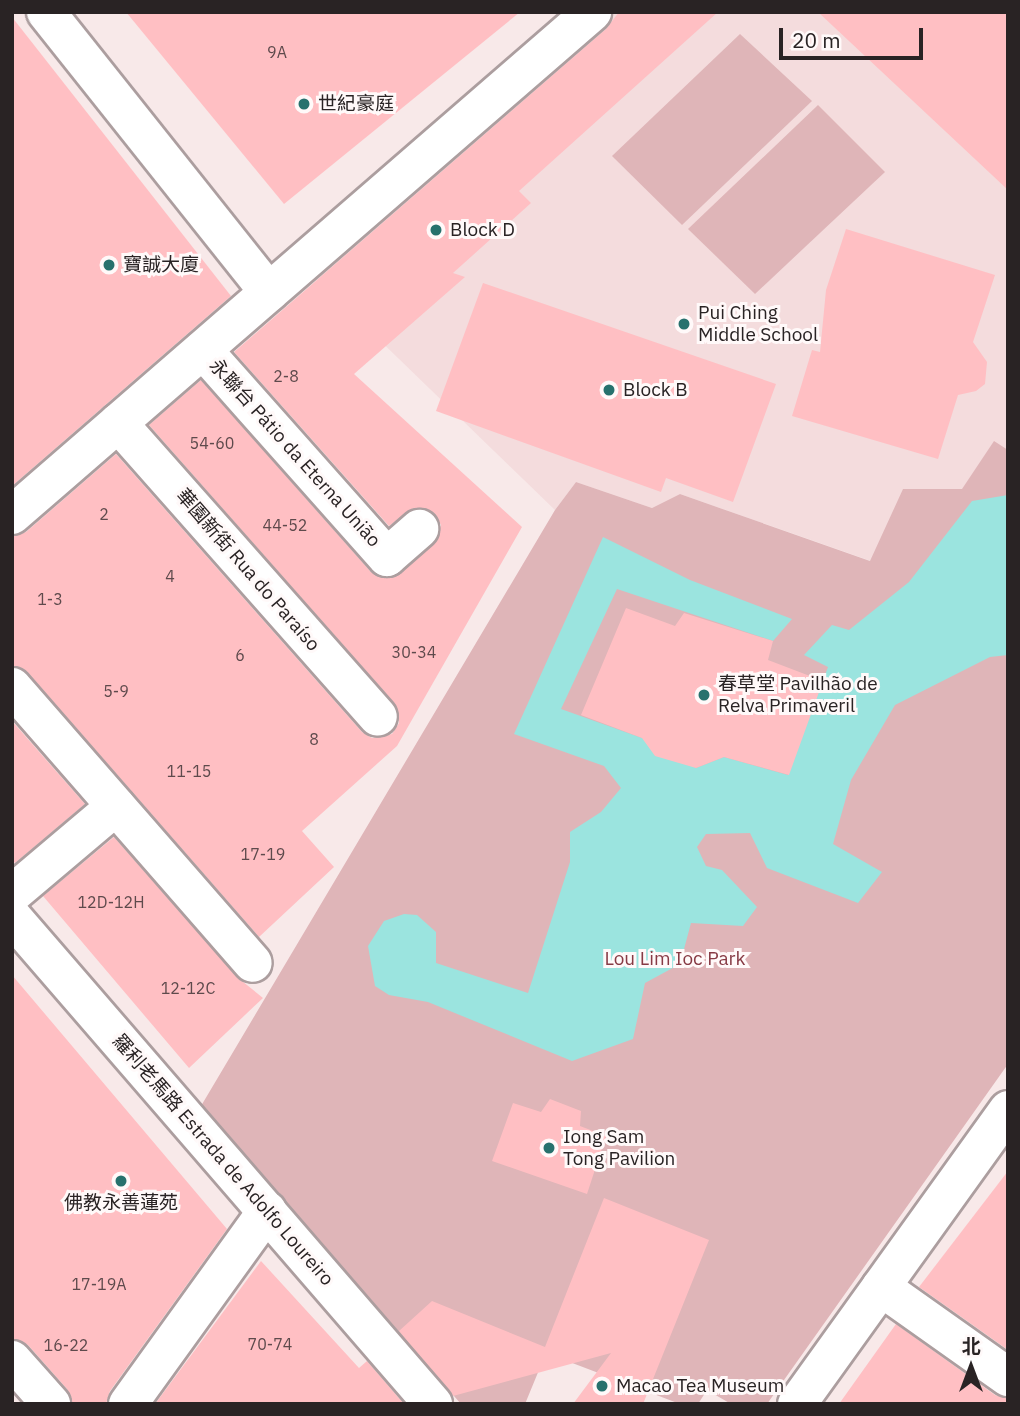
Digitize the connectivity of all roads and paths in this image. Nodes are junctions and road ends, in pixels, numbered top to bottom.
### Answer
1 (46, 12) edge
2 (592, 12) edge
3 (269, 292) junction
4 (203, 350) junction
5 (118, 423) junction
6 (12, 515) edge
7 (419, 529) dead end
8 (12, 687) edge
9 (377, 717) dead end
10 (116, 806) junction
11 (12, 894) edge
12 (12, 917) edge
13 (253, 963) dead end
14 (1008, 1110) edge
15 (267, 1211) junction
16 (881, 1287) junction
17 (12, 1360) edge
18 (1008, 1377) edge
19 (51, 1404) edge
20 (128, 1404) edge
21 (433, 1404) edge
22 (797, 1404) edge

1 - 3 street
2 - 3 street
3 - 4 street
4 - 5 street
4 - 7 street, 永聯台 Pátio da Eterna União
5 - 6 street
5 - 9 street, 華園新街 Rua do Paraíso
8 - 10 street
10 - 11 street
10 - 13 street
12 - 15 street, 羅利老馬路 Estrada de Adolfo Loureiro
14 - 16 street
15 - 20 street
15 - 21 street, 羅利老馬路 Estrada de Adolfo Loureiro
16 - 18 street
16 - 22 street
17 - 19 street

